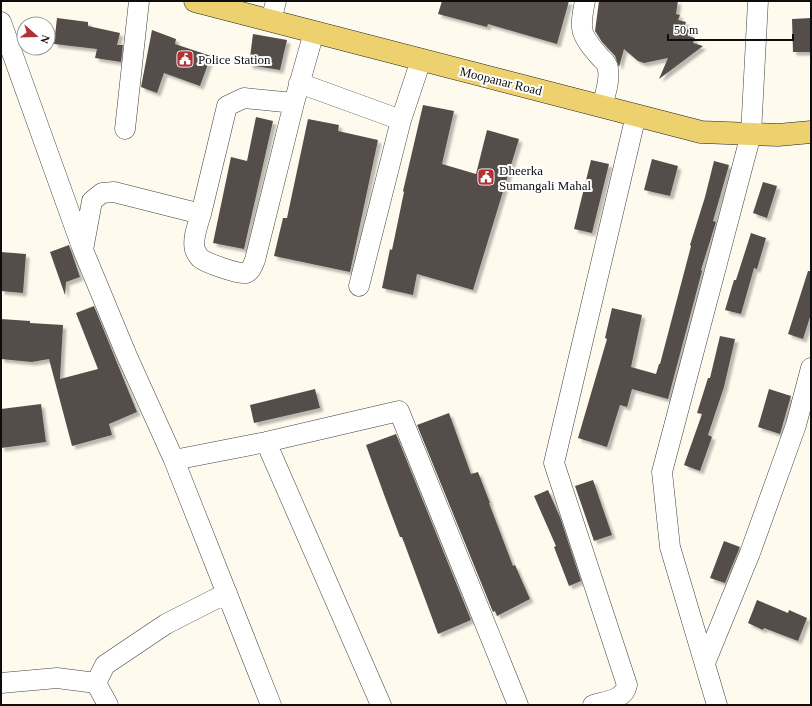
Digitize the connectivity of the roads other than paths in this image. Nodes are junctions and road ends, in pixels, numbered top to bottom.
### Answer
1 (139, 1) edge
2 (195, 1) edge
3 (585, 1) edge
4 (758, 1) edge
5 (274, 11) edge
6 (1, 22) edge
7 (314, 32) junction
8 (421, 60) junction
9 (299, 83) junction
10 (294, 103) junction
11 (602, 106) junction
12 (636, 115) junction
13 (401, 120) junction
14 (125, 129) dead end
15 (811, 132) edge
16 (751, 134) junction
17 (201, 214) junction
18 (82, 250) junction
19 (359, 286) dead end
20 (811, 368) edge
21 (266, 442) junction
22 (174, 460) junction
23 (227, 593) junction
24 (704, 663) junction
25 (1, 683) edge
26 (96, 683) junction
27 (108, 705) edge
28 (271, 705) edge
29 (381, 705) edge
30 (518, 705) edge
31 (593, 705) edge
32 (717, 705) edge

1 - 14 street
2 - 5 main road, Moopanar Road
3 - 11 street
4 - 16 street
5 - 7 main road, Moopanar Road
6 - 18 street
7 - 8 main road, Moopanar Road
7 - 9 street
8 - 11 main road, Moopanar Road
8 - 13 street
9 - 10 street
9 - 13 street
10 - 17 street
10 - 17 street
11 - 12 main road, Moopanar Road
12 - 16 main road, Moopanar Road
12 - 31 street
13 - 19 street
15 - 16 main road, Moopanar Road
16 - 24 street
17 - 18 street
18 - 22 street
20 - 24 street
21 - 22 street
21 - 29 street
21 - 30 street
22 - 23 street
23 - 26 street
23 - 28 street
24 - 32 street
25 - 26 street
26 - 27 street

